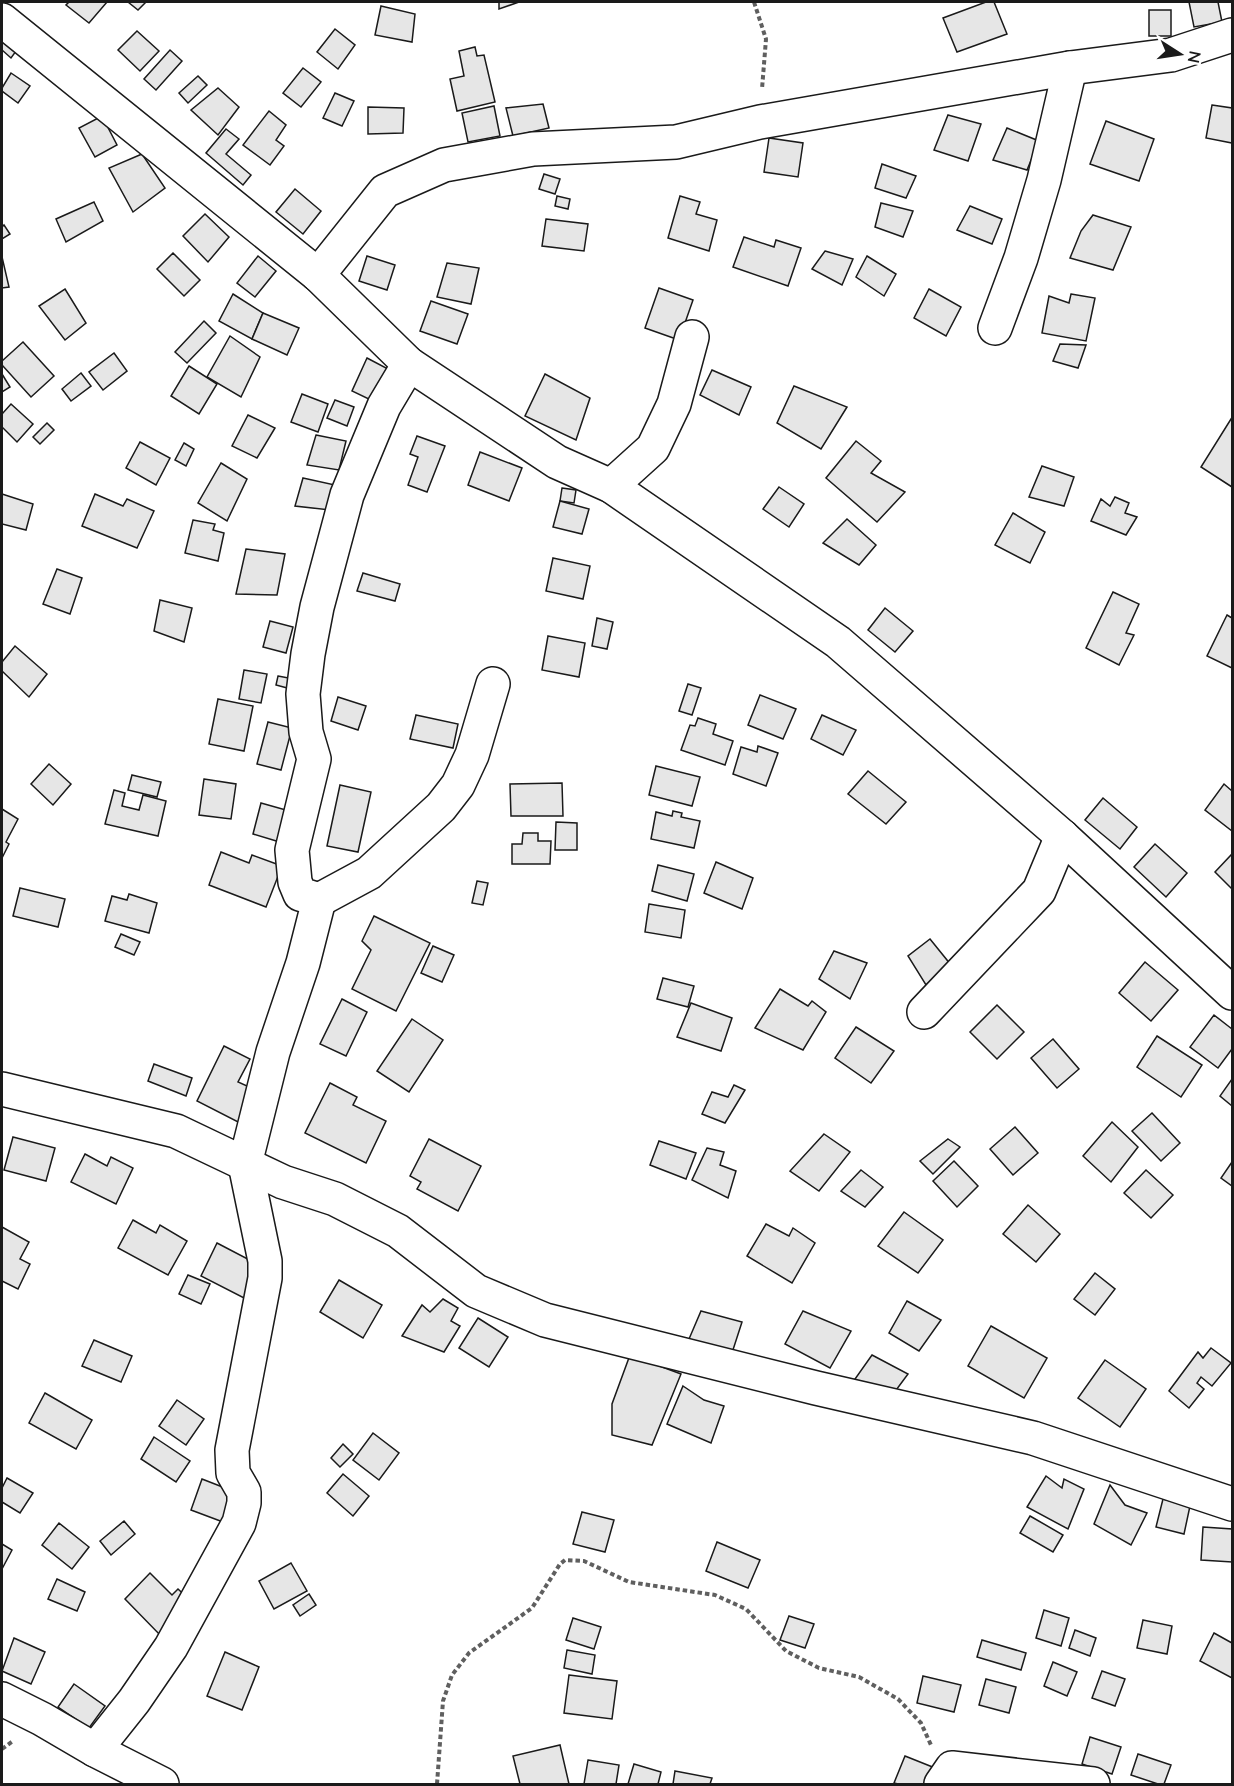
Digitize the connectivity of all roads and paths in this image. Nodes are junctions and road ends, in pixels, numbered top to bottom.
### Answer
1 (754, 2) edge
2 (2, 20) edge
3 (1233, 35) edge
4 (1070, 68) junction
5 (760, 122) junction
6 (318, 275) junction
7 (995, 328) dead end
8 (692, 337) dead end
9 (409, 364) junction
10 (611, 486) junction
11 (493, 684) dead end
12 (1062, 836) junction
13 (320, 900) junction
14 (1233, 993) edge
15 (924, 1012) dead end
16 (2, 1089) edge
17 (245, 1164) junction
18 (1233, 1504) edge
19 (2, 1699) edge
20 (95, 1750) junction
21 (947, 1776) edge
22 (162, 1785) edge
23 (436, 1785) edge
24 (1092, 1785) edge

1 - 5 path
2 - 6 street
3 - 4 street
4 - 5 street
4 - 7 street
5 - 6 street
6 - 9 street
8 - 10 street
9 - 10 street
9 - 13 street
10 - 12 street
11 - 13 street
12 - 14 street
12 - 15 street
13 - 17 street
16 - 17 street
17 - 18 street
17 - 20 street
19 - 20 street
20 - 22 street
21 - 23 path
21 - 24 street

